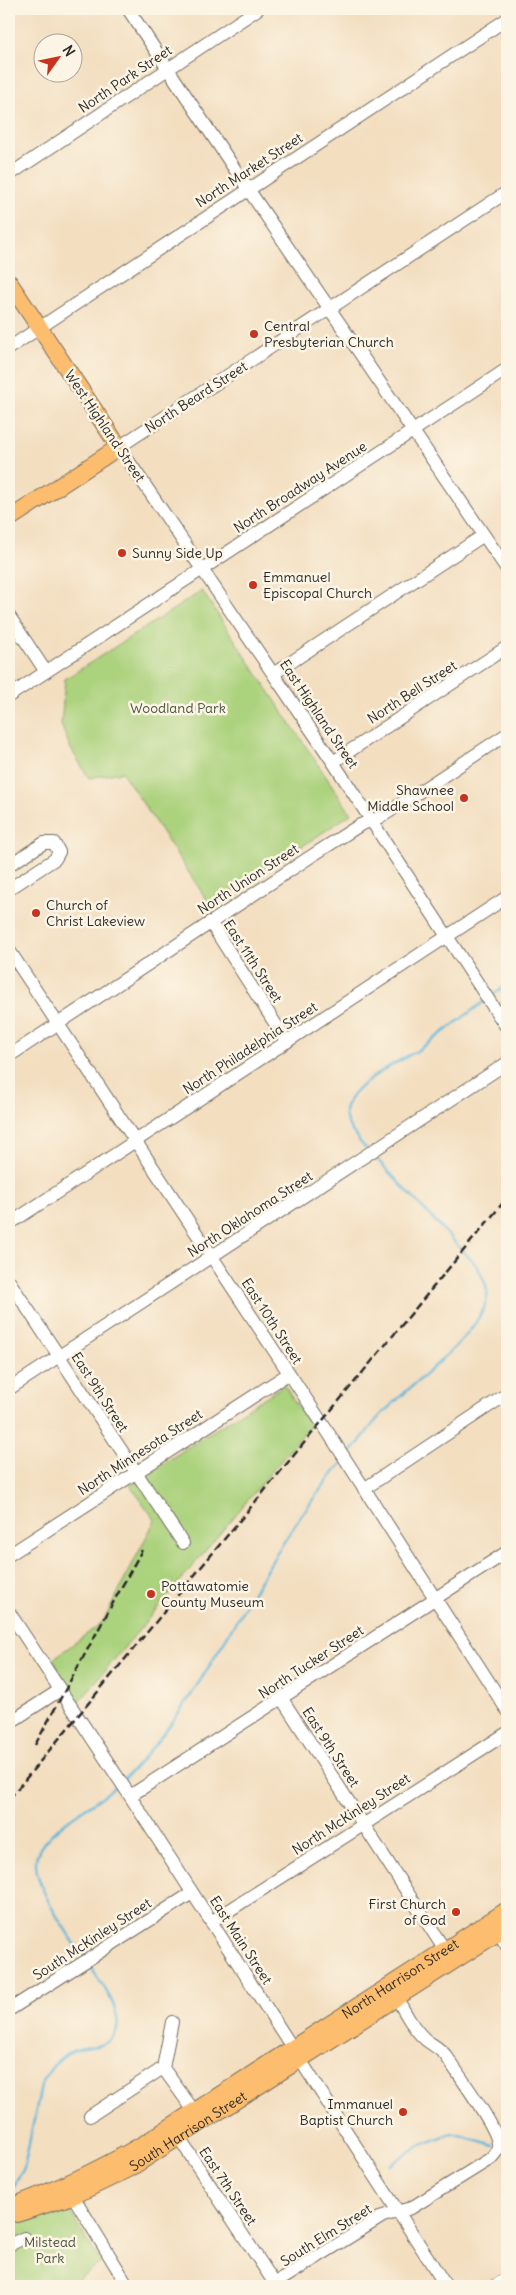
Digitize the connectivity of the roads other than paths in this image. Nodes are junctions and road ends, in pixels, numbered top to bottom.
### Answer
1 (128, 9) edge
2 (258, 9) edge
3 (507, 19) edge
4 (168, 69) junction
5 (9, 175) edge
6 (248, 189) junction
7 (507, 192) edge
8 (9, 282) edge
9 (331, 309) junction
10 (39, 328) junction
11 (9, 348) edge
12 (507, 369) edge
13 (414, 430) junction
14 (119, 447) junction
15 (9, 519) edge
16 (484, 535) junction
17 (202, 569) junction
18 (507, 569) edge
19 (9, 616) edge
20 (507, 647) edge
21 (46, 672) junction
22 (274, 674) junction
23 (9, 696) edge
24 (507, 734) edge
25 (333, 762) junction
26 (371, 820) junction
27 (9, 865) edge
28 (9, 889) edge
29 (507, 897) edge
30 (210, 922) junction
31 (447, 937) junction
32 (9, 950) edge
33 (58, 1024) junction
34 (507, 1028) edge
35 (287, 1042) junction
36 (9, 1056) edge
37 (507, 1063) edge
38 (136, 1141) junction
39 (9, 1224) edge
40 (212, 1257) junction
41 (9, 1281) edge
42 (58, 1356) junction
43 (288, 1374) junction
44 (9, 1389) edge
45 (507, 1394) edge
46 (136, 1473) junction
47 (364, 1489) junction
48 (184, 1543) dead end
49 (507, 1552) edge
50 (9, 1555) edge
51 (435, 1600) junction
52 (9, 1612) edge
53 (60, 1690) junction
54 (282, 1699) junction
55 (507, 1710) edge
56 (9, 1723) edge
57 (507, 1733) edge
58 (129, 1795) junction
59 (363, 1824) junction
60 (192, 1893) junction
61 (507, 1910) edge
62 (212, 1922) junction
63 (501, 1932) edge
64 (449, 1956) junction
65 (393, 1991) junction
66 (9, 2010) edge
67 (172, 2022) dead end
68 (296, 2053) junction
69 (163, 2068) junction
70 (194, 2111) junction
71 (90, 2116) dead end
72 (179, 2138) junction
73 (71, 2190) junction
74 (9, 2207) edge
75 (397, 2210) junction
76 (9, 2217) edge
77 (24, 2238) dead end
78 (9, 2245) edge
79 (507, 2278) edge
80 (273, 2285) edge
81 (128, 2286) edge
82 (446, 2286) edge
83 (495, 2286) edge

1 - 4 street
2 - 4 street, North Park Street
3 - 6 street, North Market Street
4 - 5 street, North Park Street
4 - 6 street
6 - 9 street
6 - 10 street, North Market Street
7 - 9 street, North Beard Street
8 - 10 main road, West Highland Street
9 - 13 street
9 - 14 street, North Beard Street
10 - 11 street, North Market Street
10 - 14 main road, West Highland Street
12 - 13 street, North Broadway Avenue
13 - 16 street
13 - 17 street, North Broadway Avenue
14 - 15 main road, North Beard Street
14 - 17 street, West Highland Street
16 - 18 street
16 - 22 street
17 - 21 street, North Broadway Avenue
17 - 22 street, East Highland Street
19 - 21 street
20 - 25 street, North Bell Street
21 - 23 street, North Broadway Avenue
22 - 25 street, East Highland Street
24 - 26 street, North Union Street
25 - 26 street, East Highland Street
26 - 30 street, North Union Street
26 - 31 street, East Highland Street
27 - 28 street
29 - 31 street, North Philadelphia Street
30 - 33 street, North Union Street
30 - 35 street, East 11th Street
31 - 34 street, East Highland Street
31 - 35 street, North Philadelphia Street
32 - 33 street, East 10th Street
33 - 36 street, North Union Street
33 - 38 street, East 10th Street
35 - 38 street, North Philadelphia Street
37 - 40 street, North Oklahoma Street
38 - 39 street, North Philadelphia Street
38 - 40 street, East 10th Street
40 - 42 street, North Oklahoma Street
40 - 43 street, East 10th Street
41 - 42 street, East 9th Street
42 - 44 street, North Oklahoma Street
42 - 46 street, East 9th Street
43 - 46 street, North Minnesota Street
43 - 47 street, East 10th Street
45 - 47 street
46 - 48 street, East 9th Street
46 - 50 street, North Minnesota Street
47 - 51 street, East 10th Street
49 - 51 street, North Tucker Street
51 - 54 street, North Tucker Street
51 - 55 street, East 10th Street
52 - 53 street, East Main Street
53 - 56 street
53 - 58 street, East Main Street
54 - 58 street, North Tucker Street
54 - 59 street, East 9th Street
57 - 59 street, North McKinley Street
58 - 60 street, East Main Street
59 - 62 street, North McKinley Street
59 - 64 street, East 9th Street
60 - 62 street, East Main Street
60 - 66 street, South McKinley Street
61 - 63 main road, North Harrison Street
62 - 68 street, East Main Street
63 - 64 main road, North Harrison Street
64 - 65 main road, North Harrison Street
65 - 68 main road, North Harrison Street
65 - 75 street, South Elm Street
67 - 69 street
68 - 70 main road, South Harrison Street
68 - 72 main road, South Harrison Street
68 - 75 street, East Main Street
69 - 70 street
69 - 71 street
70 - 72 street
70 - 73 main road, South Harrison Street
72 - 73 main road, South Harrison Street
72 - 80 street, East 7th Street
73 - 74 main road
73 - 76 main road
73 - 81 street
75 - 80 street, South Elm Street
75 - 82 street, East Main Street
77 - 78 street
79 - 83 street

